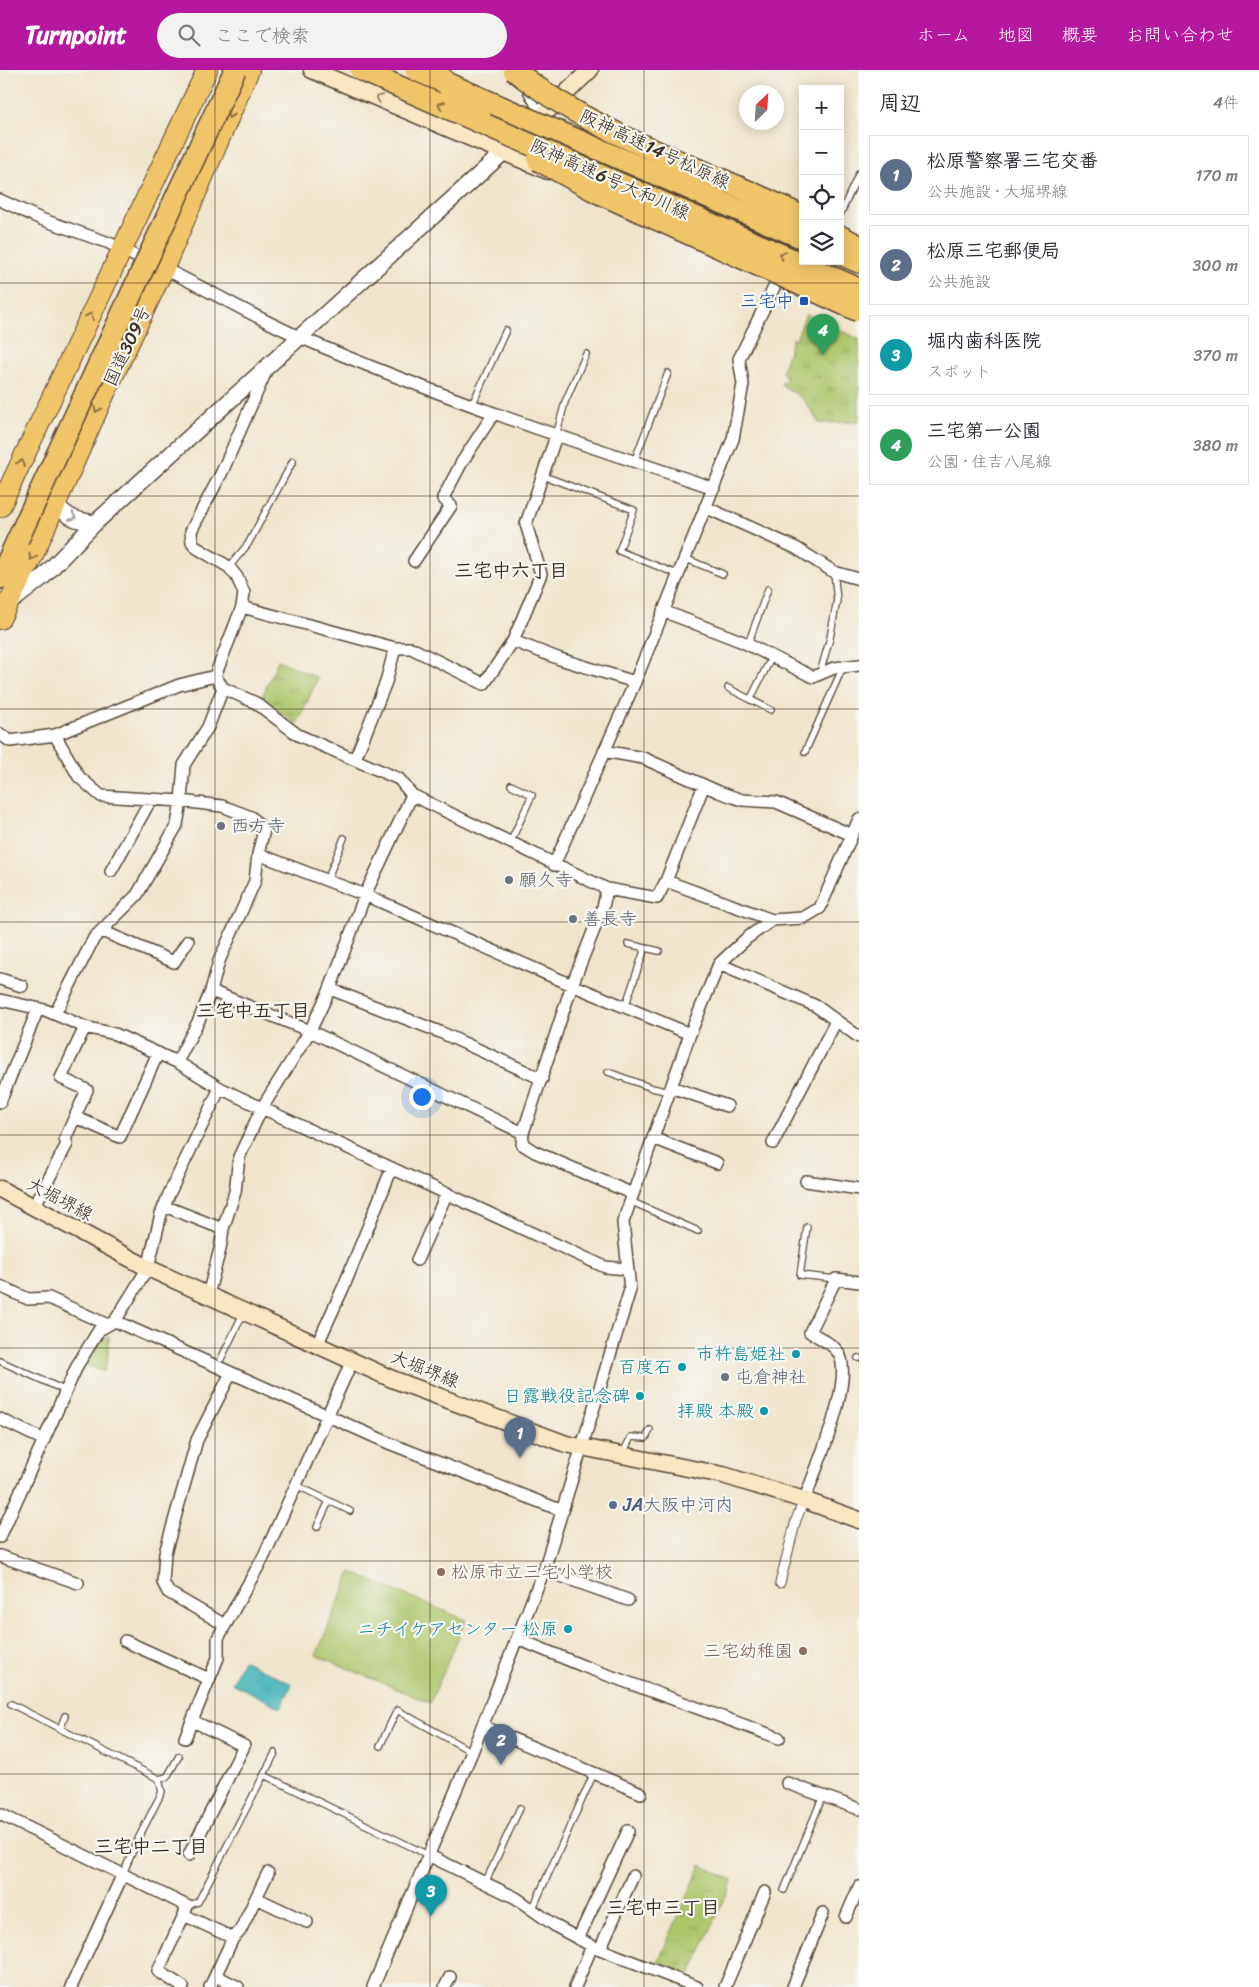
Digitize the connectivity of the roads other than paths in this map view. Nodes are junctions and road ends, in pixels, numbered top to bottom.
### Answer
1 (207, 70) edge
2 (219, 70) edge
3 (235, 70) edge
4 (249, 70) edge
5 (312, 70) edge
6 (361, 70) edge
7 (416, 70) edge
8 (429, 70) edge
9 (437, 70) edge
10 (514, 70) edge
11 (590, 70) edge
12 (547, 123) junction
13 (505, 151) junction
14 (859, 173) edge
15 (0, 200) edge
16 (844, 206) edge
17 (799, 215) edge
18 (799, 227) edge
19 (799, 236) edge
20 (844, 238) edge
21 (859, 246) edge
22 (844, 247) edge
23 (121, 249) junction
24 (859, 253) edge
25 (844, 256) edge
26 (859, 262) edge
27 (163, 270) junction
28 (779, 277) junction
29 (859, 288) edge
30 (859, 311) edge
31 (859, 315) edge
32 (506, 330) dead end
33 (300, 337) junction
34 (586, 354) dead end
35 (270, 363) junction
36 (668, 373) dead end
37 (472, 405) junction
38 (494, 413) junction
39 (556, 436) junction
40 (293, 461) dead end
41 (634, 462) junction
42 (544, 476) junction
43 (714, 488) junction
44 (56, 504) junction
45 (0, 507) edge
46 (705, 507) junction
47 (95, 523) junction
48 (8, 540) edge
49 (684, 558) junction
50 (414, 561) dead end
51 (229, 567) junction
52 (834, 572) junction
53 (677, 574) junction
54 (723, 574) dead end
55 (0, 578) edge
56 (859, 579) edge
57 (768, 589) dead end
58 (242, 607) junction
59 (663, 611) junction
60 (4, 612) edge
61 (513, 641) junction
62 (748, 644) junction
63 (395, 648) junction
64 (772, 656) junction
65 (859, 665) edge
66 (843, 667) junction
67 (820, 674) junction
68 (215, 676) junction
69 (635, 682) junction
70 (224, 688) junction
71 (728, 688) dead end
72 (750, 700) junction
73 (771, 710) dead end
74 (0, 734) edge
75 (55, 735) junction
76 (604, 751) junction
77 (805, 752) dead end
78 (355, 759) junction
79 (511, 785) dead end
80 (704, 785) junction
81 (412, 795) junction
82 (151, 799) junction
83 (181, 801) junction
84 (859, 819) edge
85 (852, 835) junction
86 (344, 838) dead end
87 (510, 843) junction
88 (258, 854) junction
89 (554, 865) junction
90 (112, 871) dead end
91 (327, 880) junction
92 (666, 881) junction
93 (606, 889) junction
94 (366, 895) junction
95 (772, 920) junction
96 (102, 931) junction
97 (188, 941) dead end
98 (628, 944) dead end
99 (645, 948) junction
100 (659, 951) dead end
101 (719, 964) junction
102 (0, 979) edge
103 (572, 985) junction
104 (22, 986) dead end
105 (330, 989) junction
106 (211, 991) junction
107 (0, 1000) edge
108 (625, 1007) junction
109 (38, 1008) junction
110 (56, 1014) junction
111 (836, 1021) junction
112 (84, 1027) junction
113 (310, 1032) junction
114 (690, 1034) junction
115 (859, 1037) edge
116 (158, 1053) junction
117 (177, 1062) junction
118 (608, 1072) dead end
119 (542, 1079) junction
120 (220, 1088) junction
121 (670, 1089) junction
122 (0, 1102) edge
123 (727, 1106) dead end
124 (262, 1108) junction
125 (75, 1117) junction
126 (523, 1133) junction
127 (653, 1138) junction
128 (773, 1143) dead end
129 (717, 1163) dead end
130 (392, 1168) junction
131 (806, 1181) dead end
132 (0, 1189) edge
133 (859, 1189) edge
134 (447, 1194) junction
135 (632, 1197) junction
136 (164, 1206) junction
137 (34, 1207) junction
138 (807, 1227) dead end
139 (222, 1229) junction
140 (698, 1231) dead end
141 (417, 1260) dead end
142 (148, 1268) junction
143 (627, 1269) junction
144 (836, 1279) junction
145 (859, 1282) edge
146 (0, 1286) edge
147 (208, 1295) junction
148 (244, 1312) junction
149 (111, 1323) junction
150 (317, 1345) junction
151 (221, 1359) dead end
152 (0, 1361) edge
153 (352, 1361) junction
154 (231, 1372) junction
155 (66, 1392) junction
156 (328, 1415) junction
157 (0, 1419) edge
158 (650, 1430) dead end
159 (44, 1440) junction
160 (582, 1447) junction
161 (622, 1455) junction
162 (296, 1485) junction
163 (804, 1500) junction
164 (329, 1501) junction
165 (563, 1511) junction
166 (5, 1512) edge
167 (350, 1512) dead end
168 (859, 1520) edge
169 (317, 1527) dead end
170 (0, 1537) edge
171 (0, 1556) edge
172 (544, 1570) junction
173 (78, 1582) dead end
174 (780, 1582) dead end
175 (628, 1600) dead end
176 (225, 1625) junction
177 (518, 1639) junction
178 (125, 1641) dead end
179 (209, 1679) junction
180 (11, 1704) dead end
181 (65, 1716) dead end
182 (193, 1721) junction
183 (482, 1726) junction
184 (60, 1729) junction
185 (185, 1738) dead end
186 (779, 1738) dead end
187 (380, 1746) dead end
188 (472, 1752) junction
189 (275, 1753) dead end
190 (180, 1756) dead end
191 (594, 1773) junction
192 (264, 1775) junction
193 (159, 1779) junction
194 (787, 1783) dead end
195 (641, 1793) dead end
196 (824, 1796) junction
197 (520, 1808) dead end
198 (859, 1809) edge
199 (0, 1814) edge
200 (628, 1831) dead end
201 (189, 1855) dead end
202 (428, 1855) junction
203 (268, 1873) dead end
204 (122, 1876) junction
205 (633, 1876) dead end
206 (486, 1883) junction
207 (859, 1887) edge
208 (784, 1890) dead end
209 (765, 1892) dead end
210 (256, 1898) junction
211 (532, 1910) junction
212 (186, 1911) junction
213 (823, 1913) dead end
214 (846, 1917) dead end
215 (307, 1922) dead end
216 (233, 1938) junction
217 (578, 1939) junction
218 (596, 1948) junction
219 (216, 1976) junction
220 (71, 1987) edge
221 (184, 1987) edge
222 (210, 1987) edge
223 (238, 1987) edge
224 (373, 1987) edge
225 (575, 1987) edge
226 (697, 1987) edge
227 (725, 1987) edge
228 (793, 1987) edge

1 - 23 highway
2 - 48 highway
3 - 48 highway, bridge
4 -> 27 highway, 国道309号
13 -> 5 main road
29 -> 6 highway, 阪神高速6号大和川線, bridge
7 - 12 highway, 阪神高速6号大和川線, bridge
8 - 12 highway, bridge
9 - 12 main road
9 - 30 highway, bridge
10 - 12 street
10 - 17 highway, 阪神高速14号松原線, bridge
11 - 12 main road
12 - 13 main road
12 - 18 main road
12 - 19 highway, 阪神高速6号大和川線, bridge
13 - 28 main road
13 - 33 street
14 - 16 lane
15 - 23 street
20 - 21 highway
22 - 24 main road
23 - 27 street
45 -> 23 highway
25 - 26 highway
27 - 33 street
27 -> 44 highway, 国道309号
28 - 31 main road
28 - 43 street
32 - 37 lane
33 - 35 street
33 - 37 street
34 - 39 lane
35 - 47 street
35 - 51 street
36 - 41 lane
37 - 38 street
38 - 39 street
38 - 50 street
39 - 41 street
39 - 42 street
40 - 51 lane
41 - 43 street
42 - 53 lane
42 - 61 street
43 - 46 street
44 -> 47 street
44 -> 60 highway, 国道309号
46 - 49 street
46 - 52 street
47 - 60 street
48 - 55 highway
49 - 53 street
49 - 54 lane
51 - 58 street
52 - 56 street
52 - 67 lane
53 - 59 street
57 - 62 lane
58 - 63 street
58 - 68 street
59 - 62 street
59 - 69 street
61 - 63 street
61 - 69 street
62 - 64 street
63 - 78 street
64 - 67 street
64 - 72 lane
65 - 66 street
66 - 67 street
66 - 77 lane
68 - 70 street
68 - 75 street
69 - 76 street
70 - 78 street
70 - 83 street
71 - 72 lane
72 - 73 lane
74 - 75 street
75 - 82 street
76 - 80 street
76 - 89 street
78 - 81 street
79 - 87 lane
80 - 85 street
80 - 92 street
81 - 87 street
81 - 94 street
82 - 83 street
82 - 90 street
83 - 88 street
83 - 96 street
84 - 85 street
85 - 95 street
86 - 91 lane
87 - 89 street
88 - 91 street
88 - 106 street
89 - 93 street
91 - 94 street
92 - 93 street
92 - 95 street
93 - 103 street
94 - 103 street
94 - 105 street
95 - 101 street
96 - 97 street
96 - 110 street
98 - 99 lane
99 - 100 lane
99 - 108 lane
101 - 111 street
101 - 114 street
102 - 104 street
103 - 108 street
103 - 119 street
105 - 113 street
105 - 119 street
106 - 113 street
106 - 117 street
107 - 109 street
108 - 114 street
109 - 110 street
109 - 122 street
110 - 112 street
111 - 115 street
111 - 128 street
112 - 116 street
112 - 125 street
113 - 124 street
113 - 126 street
114 - 121 street
116 - 117 street
116 - 125 street
117 - 120 street
118 - 121 lane
119 - 126 street
120 - 124 street
120 - 136 street
121 - 123 street
121 - 127 street
124 - 130 street
124 - 139 street
125 - 137 street
126 - 135 street
127 - 129 street
127 - 135 street
130 - 134 street
130 - 150 street
131 - 133 street
132 - 137 main road, 大堀堺線
134 - 141 street
134 - 143 street
135 - 140 lane
135 - 143 street
136 - 139 street
136 - 142 street
137 - 142 main road, 大堀堺線
138 - 144 lane
139 - 147 street
142 - 147 main road, 大堀堺線
142 - 149 street
143 - 160 street
144 - 145 street
144 - 163 street
146 - 149 street
147 - 148 main road, 大堀堺線
148 - 150 main road, 大堀堺線
148 - 151 lane
149 - 154 street
149 - 155 street
150 - 153 main road, 大堀堺線
152 - 155 lane
153 - 156 street
153 - 160 main road, 大堀堺線
154 - 156 street
154 - 176 street
155 - 159 street
156 - 162 street
156 - 165 street
157 - 159 street
158 - 161 lane
159 - 166 street
160 - 161 main road, 大堀堺線
160 - 165 street
161 - 163 main road, 大堀堺線
162 - 164 lane
162 - 176 street
163 - 168 main road, 大堀堺線
163 - 174 street
164 - 167 lane
164 - 169 lane
165 - 172 street
166 - 170 street
171 - 173 street
172 - 175 street
172 - 177 street
176 - 179 street
177 - 183 street
177 - 186 street
178 - 179 street
179 - 182 street
180 - 184 lane
181 - 184 lane
182 - 185 street
182 - 201 street
183 - 188 street
183 - 191 street
184 - 193 lane
187 - 188 lane
188 - 202 street
189 - 192 lane
190 - 193 lane
191 - 195 street
191 - 211 lane
192 - 202 lane
192 - 212 lane
193 - 204 lane
194 - 196 street
196 - 198 street
196 - 208 lane
197 - 206 lane
199 - 204 street
200 - 217 street
202 - 206 street
202 - 224 street
203 - 210 street
204 - 212 street
204 - 220 street
205 - 218 street
206 - 211 street
207 - 214 street
209 - 227 street
210 - 215 street
210 - 216 street
211 - 217 street
212 - 216 street
212 - 221 street
213 - 228 street
216 - 219 street
217 - 218 street
218 - 225 street
218 - 226 street
219 - 222 street
219 - 223 street

